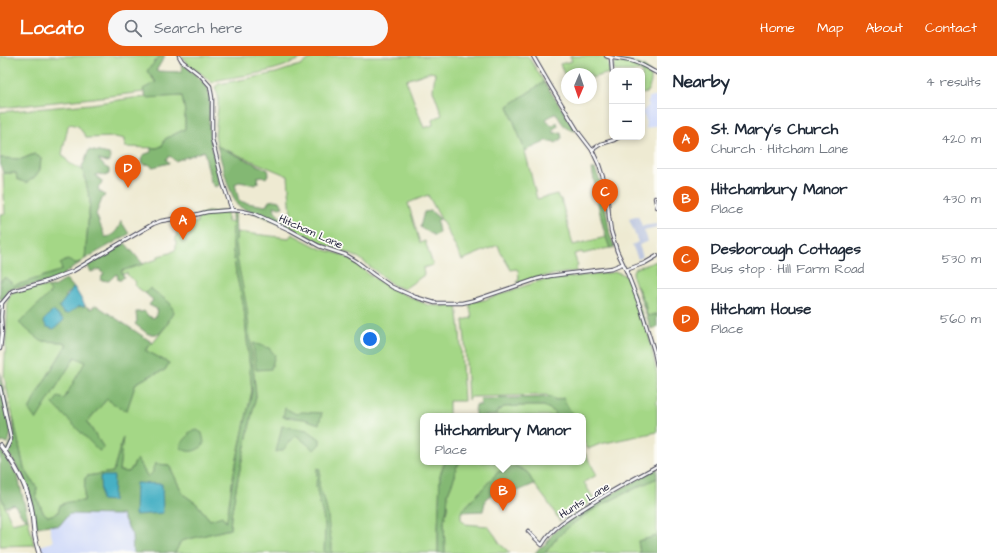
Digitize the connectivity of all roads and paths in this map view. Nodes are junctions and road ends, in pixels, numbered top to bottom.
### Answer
1 (179, 56) edge
2 (533, 56) edge
3 (606, 56) edge
4 (611, 58) junction
5 (612, 68) edge
6 (657, 73) edge
7 (614, 140) edge
8 (592, 150) junction
9 (655, 198) dead end
10 (657, 207) edge
11 (232, 210) junction
12 (657, 256) edge
13 (622, 264) junction
14 (626, 270) junction
15 (1, 304) edge
16 (0, 349) edge
17 (657, 365) edge
18 (0, 387) edge
19 (0, 445) edge
20 (5, 452) junction
21 (657, 466) edge
22 (528, 531) dead end
23 (39, 553) edge

1 - 11 street
2 - 8 street
3 - 4 street
4 - 5 street
4 - 6 street
7 - 8 street
8 - 13 street
9 - 10 street
11 - 13 street, Hitcham Lane
11 - 15 street, Hitcham Lane
12 - 14 street
13 - 14 street
14 - 17 street
15 - 16 street
18 - 20 street
19 - 20 street
20 - 23 street
21 - 22 street, Hunts Lane

